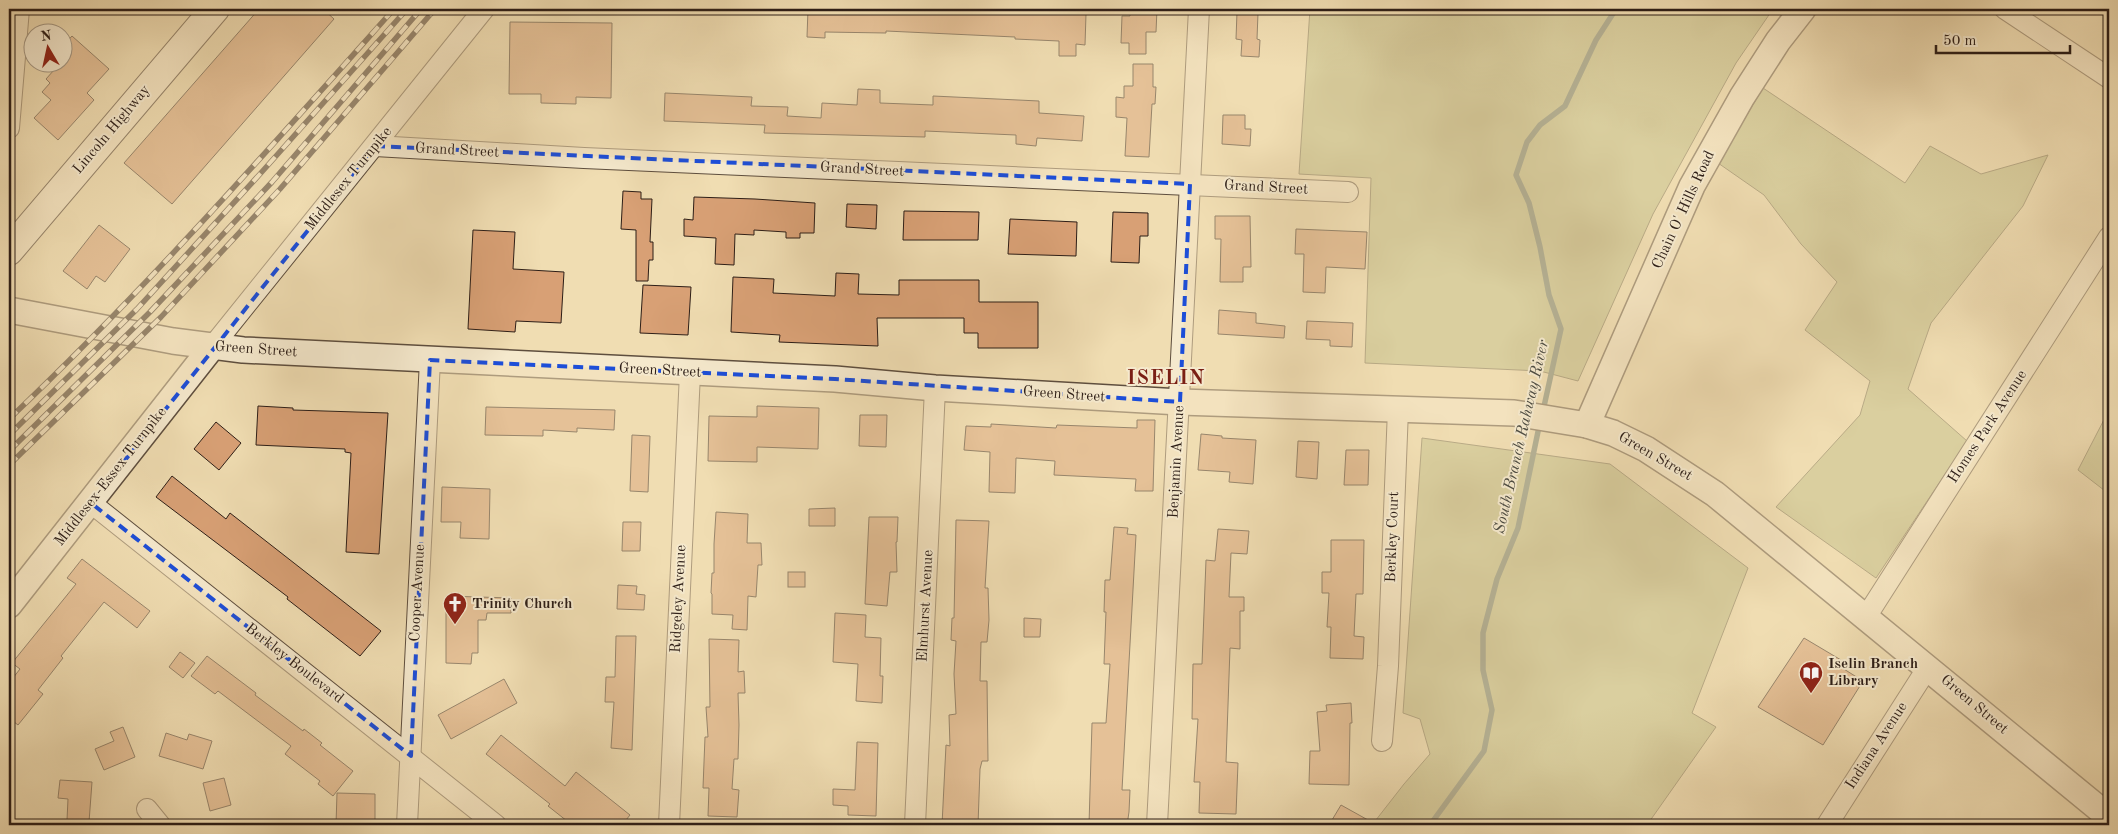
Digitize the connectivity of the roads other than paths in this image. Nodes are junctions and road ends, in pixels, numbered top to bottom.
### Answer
1 (18, 9) edge
2 (215, 9) edge
3 (484, 9) edge
4 (1199, 9) edge
5 (1804, 9) edge
6 (2005, 9) edge
7 (2109, 78) edge
8 (9, 128) edge
9 (376, 146) junction
10 (1190, 184) junction
11 (1348, 192) dead end
12 (2109, 237) edge
13 (9, 251) edge
14 (9, 310) edge
15 (212, 348) junction
16 (430, 360) junction
17 (690, 373) junction
18 (935, 388) junction
19 (1180, 402) junction
20 (1398, 409) junction
21 (1587, 425) junction
22 (91, 503) junction
23 (9, 605) edge
24 (1866, 617) junction
25 (1928, 667) junction
26 (1382, 741) dead end
27 (411, 756) junction
28 (146, 809) dead end
29 (2109, 817) edge
30 (160, 825) edge
31 (407, 825) edge
32 (496, 825) edge
33 (669, 825) edge
34 (916, 825) edge
35 (1157, 825) edge
36 (1827, 825) edge

1 - 8 street
2 - 13 main road, Lincoln Highway
3 - 9 street, Middlesex Turnpike
4 - 10 street, Benjamin Avenue
5 - 21 street, Chain O' Hills Road
6 - 7 street
9 - 10 street, Grand Street
9 - 15 street, Middlesex Turnpike
10 - 11 street, Grand Street
10 - 19 street, Benjamin Avenue
12 - 24 street, Homes Park Avenue
14 - 15 street, Green Street
15 - 16 street, Green Street
15 - 22 street, Middlesex-Essex Turnpike
16 - 17 street, Green Street
16 - 27 street, Cooper Avenue
17 - 18 street, Green Street
17 - 33 street, Ridgeley Avenue
18 - 19 street, Green Street
18 - 34 street, Elmhurst Avenue
19 - 20 street, Green Street
19 - 35 street, Benjamin Avenue
20 - 21 street, Green Street
20 - 26 street, Berkley Court
21 - 24 street, Green Street
22 - 23 street, Middlesex-Essex Turnpike
22 - 27 street, Berkley Boulevard
24 - 25 street, Green Street
25 - 29 street, Green Street
25 - 36 street, Indiana Avenue
27 - 31 street, Cooper Avenue
27 - 32 street, Berkley Boulevard
28 - 30 street

